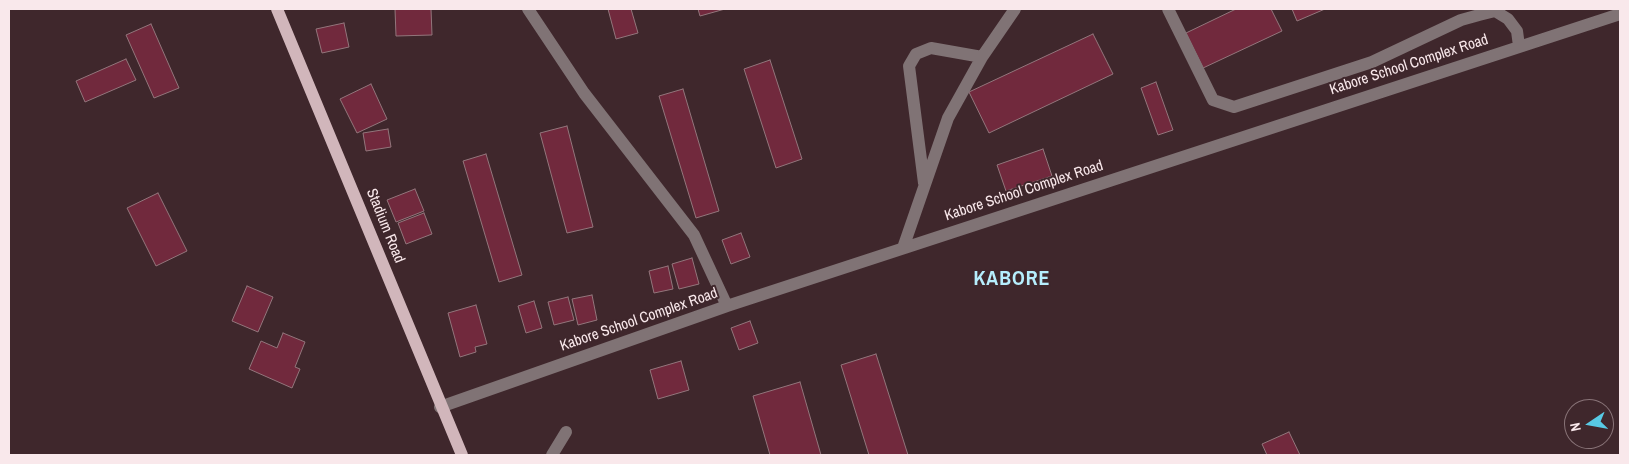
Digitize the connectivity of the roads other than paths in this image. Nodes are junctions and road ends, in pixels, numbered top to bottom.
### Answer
1 (277, 9) edge
2 (528, 9) edge
3 (1015, 9) edge
4 (1168, 9) edge
5 (1620, 14) edge
6 (1519, 46) junction
7 (982, 57) junction
8 (925, 186) junction
9 (902, 248) junction
10 (727, 306) junction
11 (440, 407) junction
12 (566, 432) dead end
13 (462, 455) edge
14 (552, 455) edge

1 - 11 main road, Stadium Road
2 - 10 street
3 - 7 street
4 - 6 street
5 - 6 street, Kabore School Complex Road
6 - 9 street, Kabore School Complex Road
7 - 8 street
7 - 8 street
8 - 9 street
9 - 10 street, Kabore School Complex Road
10 - 11 street, Kabore School Complex Road
11 - 13 main road, Stadium Road
12 - 14 street

